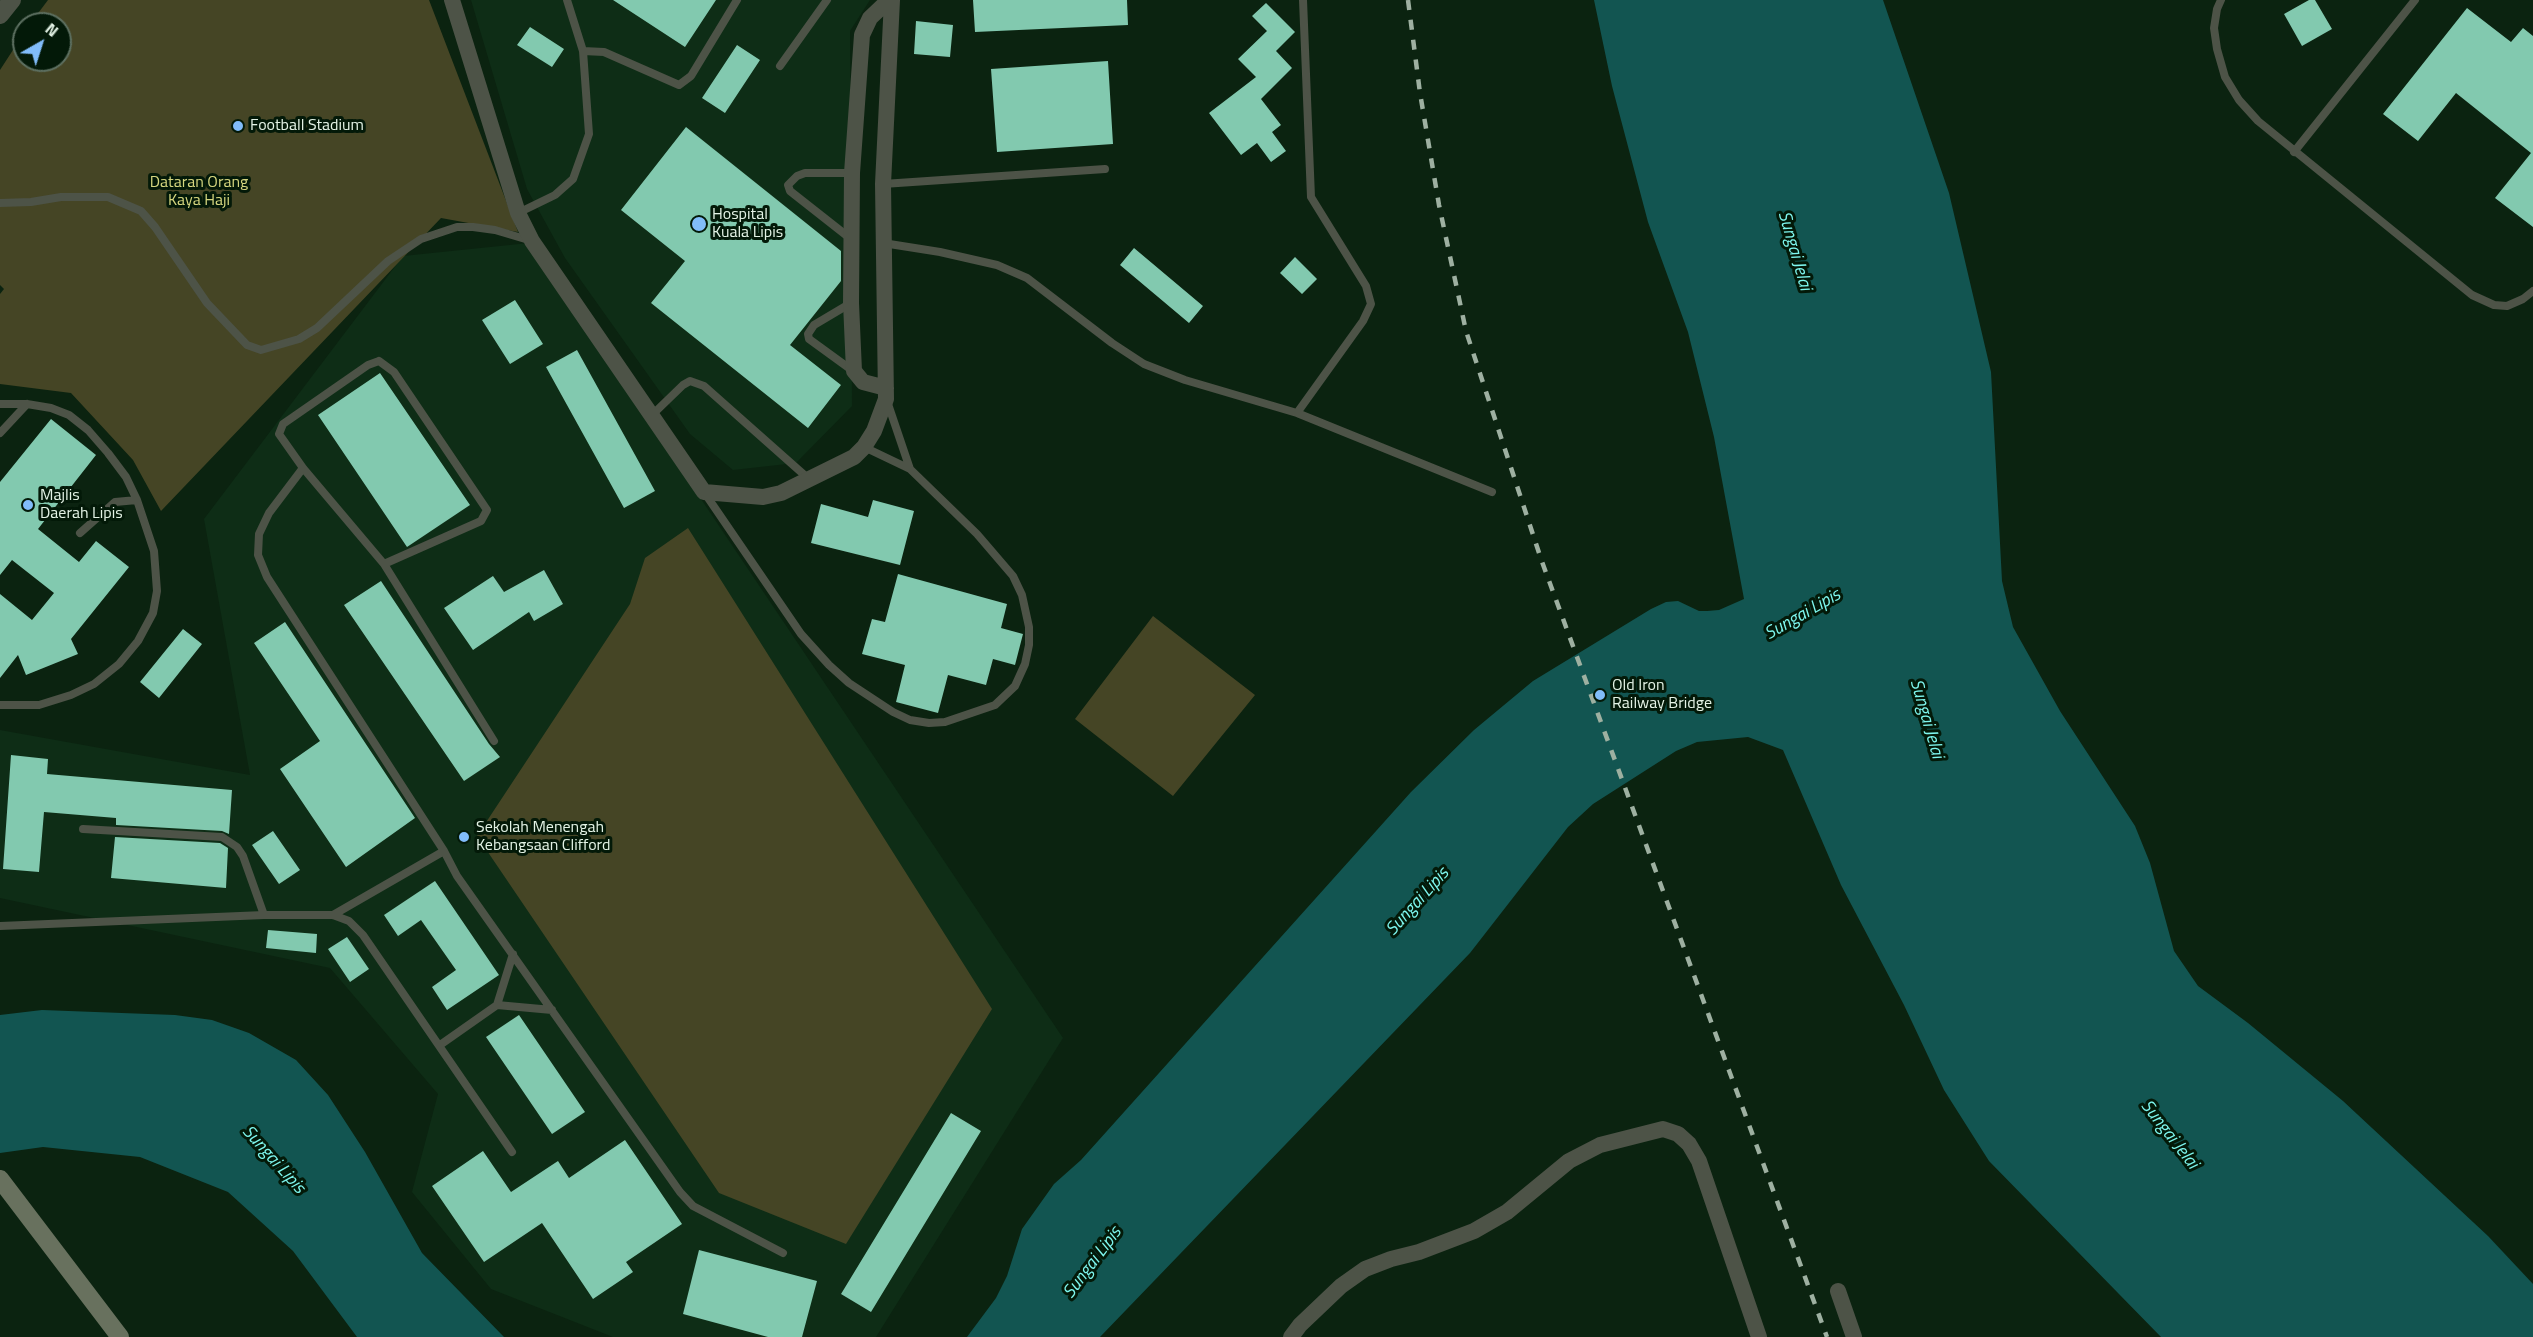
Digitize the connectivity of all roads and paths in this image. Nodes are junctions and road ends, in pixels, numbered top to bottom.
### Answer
1 (12, 0) edge
2 (452, 0) edge
3 (567, 0) edge
4 (737, 0) edge
5 (827, 0) edge
6 (890, 0) edge
7 (1303, 0) edge
8 (2222, 0) edge
9 (2415, 0) edge
10 (0, 15) edge
11 (583, 51) junction
12 (780, 66) dead end
13 (2295, 153) junction
14 (1105, 169) dead end
15 (852, 173) junction
16 (883, 184) junction
17 (0, 203) edge
18 (518, 213) junction
19 (851, 239) junction
20 (532, 241) junction
21 (883, 243) junction
22 (2533, 291) edge
23 (851, 303) junction
24 (854, 371) junction
25 (886, 393) junction
26 (0, 404) edge
27 (27, 404) junction
28 (1297, 413) junction
29 (652, 415) junction
30 (0, 433) edge
31 (864, 447) junction
32 (303, 468) junction
33 (910, 469) junction
34 (810, 480) junction
35 (704, 492) junction
36 (1492, 492) dead end
37 (137, 500) junction
38 (80, 532) dead end
39 (384, 564) junction
40 (0, 705) edge
41 (494, 741) dead end
42 (83, 829) dead end
43 (444, 851) junction
44 (264, 915) junction
45 (333, 915) junction
46 (0, 926) edge
47 (513, 954) junction
48 (498, 1005) junction
49 (552, 1010) junction
50 (440, 1045) junction
51 (512, 1152) dead end
52 (0, 1179) edge
53 (783, 1253) dead end
54 (1838, 1291) dead end
55 (120, 1337) edge
56 (1291, 1337) edge
57 (1759, 1337) edge
58 (1854, 1337) edge

1 - 10 street
2 - 18 street
3 - 11 lane
4 - 11 lane
5 - 12 lane
6 - 15 street
6 - 16 street
7 - 28 lane
8 - 13 lane
9 - 13 lane
11 - 18 lane
13 - 22 lane
14 - 16 lane
15 - 19 street
15 - 19 lane
16 - 21 street
17 - 20 lane
18 - 20 street
19 - 23 street
20 - 29 street
21 - 25 street
21 - 28 lane
23 - 24 street
23 - 24 lane
24 - 25 street
25 - 31 street
25 - 33 lane
26 - 27 lane
27 - 30 lane
27 - 37 lane
28 - 36 lane
29 - 34 lane
29 - 35 street
31 - 33 lane
31 - 34 street
32 - 39 lane
32 - 39 lane
32 - 43 lane
33 - 35 lane
34 - 35 street
37 - 38 lane
37 - 40 lane
39 - 41 lane
42 - 44 lane
43 - 45 lane
43 - 47 lane
44 - 45 lane
44 - 46 lane
45 - 50 lane
47 - 48 lane
47 - 49 lane
48 - 49 lane
48 - 50 lane
49 - 53 lane
50 - 51 lane
52 - 55 main road
54 - 58 street
56 - 57 street

